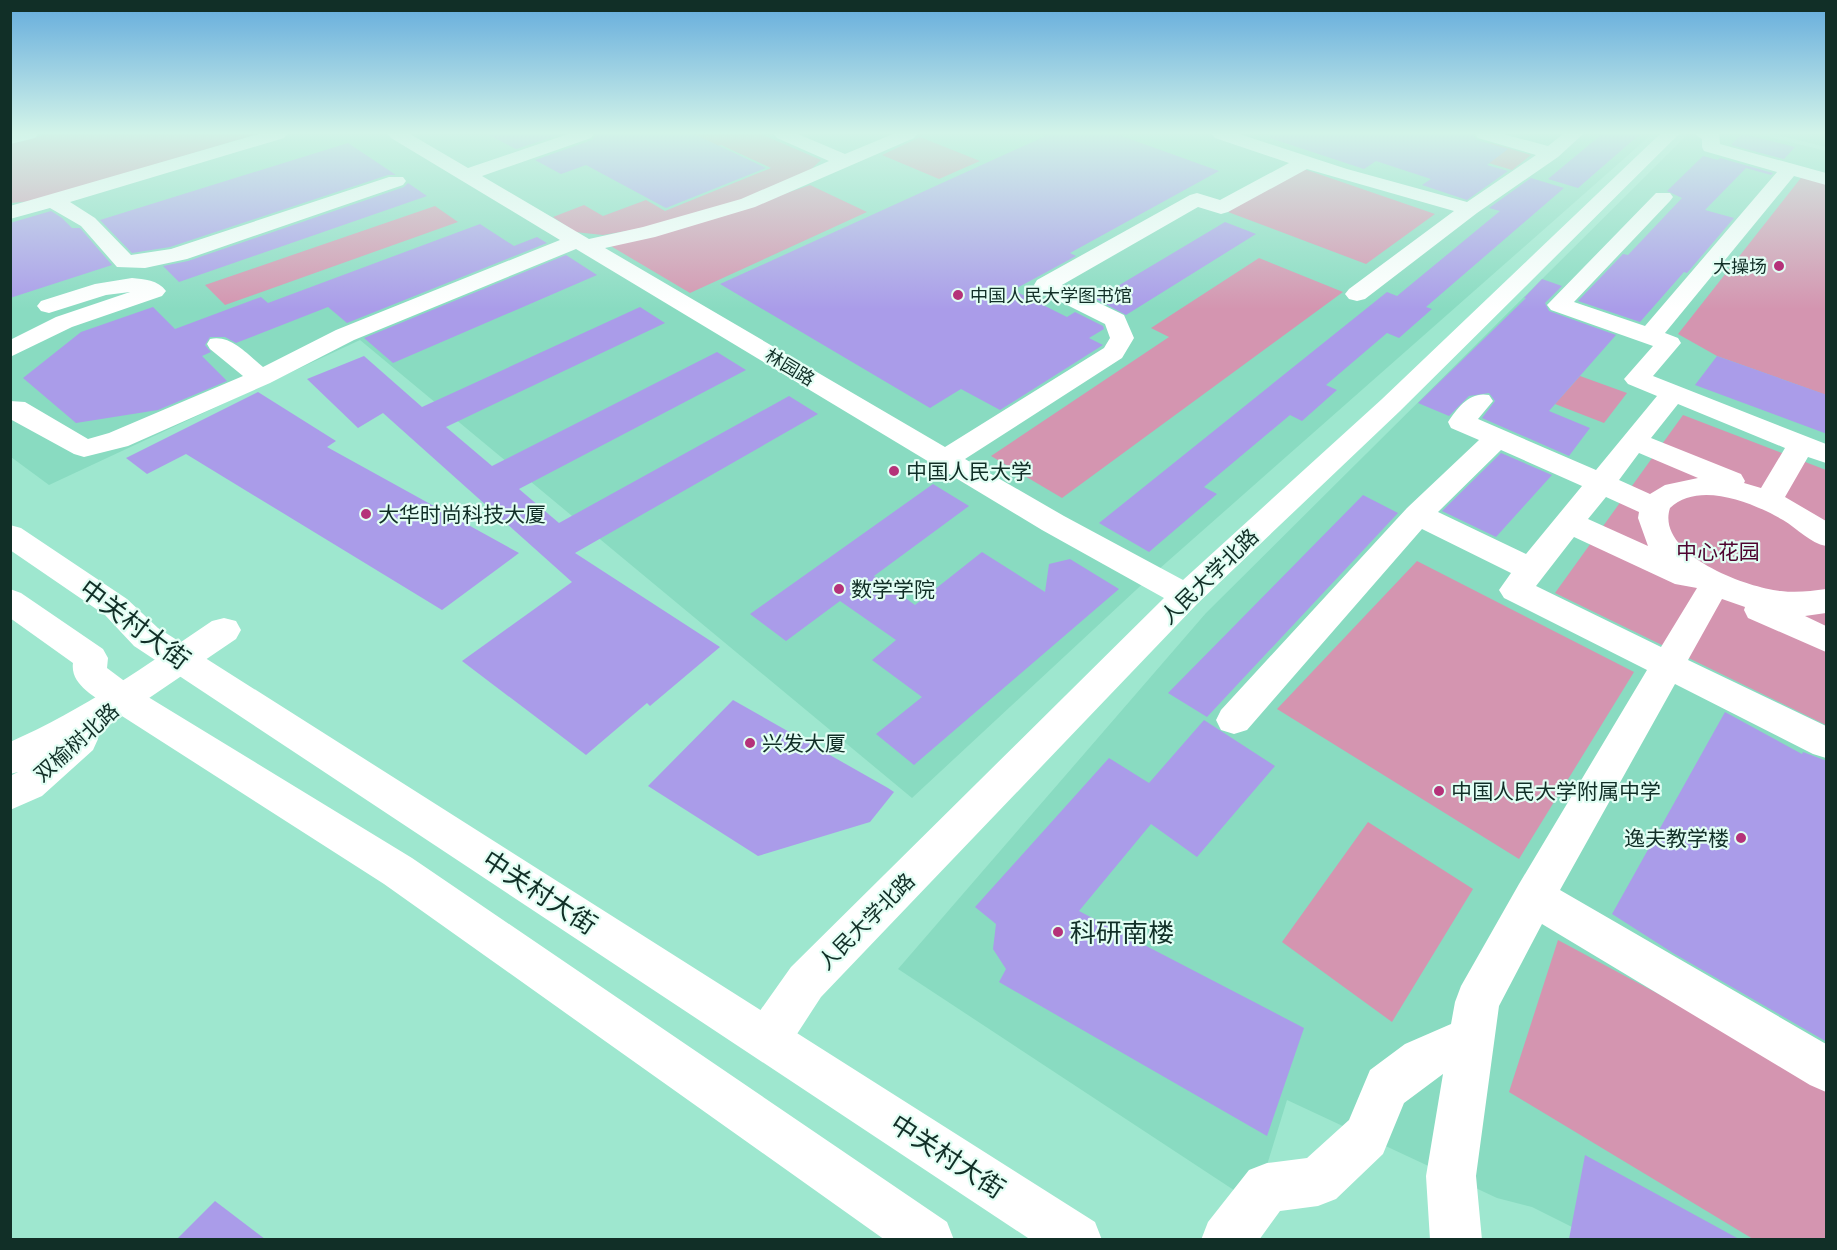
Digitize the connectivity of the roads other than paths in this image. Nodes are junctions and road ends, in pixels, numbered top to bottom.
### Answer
1 (83, 192) edge
2 (362, 192) edge
3 (494, 192) edge
4 (773, 192) edge
5 (1250, 192) edge
6 (1411, 192) edge
7 (1494, 192) edge
8 (1609, 192) edge
9 (1770, 192) edge
10 (1663, 197) dead end
11 (54, 201) junction
12 (1595, 206) junction
13 (1470, 209) junction
14 (10, 213) edge
15 (1641, 220) junction
16 (581, 244) junction
17 (1357, 294) dead end
18 (50, 306) dead end
19 (1650, 336) junction
20 (219, 344) dead end
21 (10, 350) edge
22 (261, 378) junction
23 (1673, 393) junction
24 (1480, 401) dead end
25 (12, 408) edge
26 (1497, 438) junction
27 (1634, 441) junction
28 (1814, 449) edge
29 (945, 459) junction
30 (1601, 483) junction
31 (1769, 499) junction
32 (1655, 507) junction
33 (1418, 515) junction
34 (1827, 521) edge
35 (1570, 522) junction
36 (10, 535) edge
37 (1827, 536) edge
38 (1530, 569) junction
39 (1714, 586) junction
40 (1186, 596) junction
41 (10, 601) edge
42 (1827, 601) edge
43 (224, 630) dead end
44 (1827, 640) edge
45 (181, 660) junction
46 (1668, 665) junction
47 (123, 699) junction
48 (1234, 720) dead end
49 (1827, 743) edge
50 (10, 759) edge
51 (10, 794) edge
52 (1534, 897) junction
53 (768, 1038) junction
54 (1472, 1038) junction
55 (1827, 1069) edge
56 (929, 1239) edge
57 (1077, 1239) edge
58 (1226, 1239) edge
59 (1456, 1239) edge

1 - 11 street
2 - 11 street
3 - 16 street, 林园路
4 - 16 street
5 - 29 street
6 - 13 street
7 - 13 street
8 - 12 street, 人民大学北路
9 - 19 street
10 - 15 street
11 - 14 street
12 - 15 street
12 - 40 street, 人民大学北路
13 - 17 street
15 - 19 street
16 - 22 street
16 - 29 street, 林园路
18 - 21 street
19 - 23 street
20 - 22 street
22 - 25 street
23 - 27 street
23 - 28 street
24 - 26 street
26 - 30 street
26 - 33 street
27 - 30 street
27 - 31 street
28 - 31 street
29 - 40 street, 林园路
30 - 32 street
30 - 35 street
31 - 32 street
31 - 34 street
31 - 37 street
32 - 39 street
33 - 38 street
33 - 48 street
35 - 38 street
35 - 39 street
36 - 45 street, 中关村大街
38 - 46 street
39 - 42 street
39 - 44 street
39 - 46 street
40 - 53 street, 人民大学北路
41 - 47 street
43 - 45 street
45 - 47 street
45 - 53 street, 中关村大街
46 - 49 street
46 - 52 street
47 - 50 street, 双榆树北路
47 - 51 street, 双榆树北路
47 - 56 street
52 - 54 street
52 - 55 street
53 - 57 street, 中关村大街
54 - 58 street
54 - 59 street

